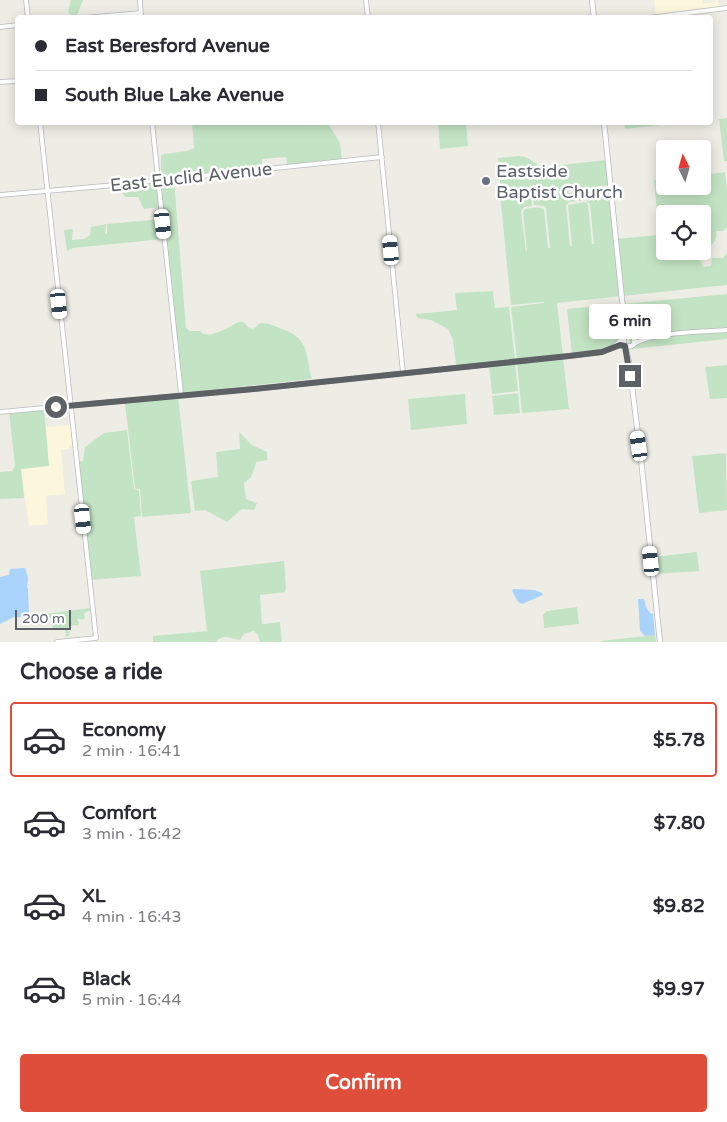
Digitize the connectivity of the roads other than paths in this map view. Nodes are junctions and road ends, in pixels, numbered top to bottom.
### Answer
1 (26, 0) edge
2 (140, 0) edge
3 (366, 0) edge
4 (592, 0) edge
5 (727, 8) edge
6 (28, 15) edge
7 (141, 15) edge
8 (368, 15) edge
9 (594, 15) edge
10 (672, 15) edge
11 (15, 25) edge
12 (0, 26) edge
13 (15, 81) edge
14 (0, 82) edge
15 (40, 125) edge
16 (152, 125) edge
17 (378, 125) edge
18 (604, 125) edge
19 (382, 157) junction
20 (159, 181) junction
21 (47, 191) junction
22 (0, 195) edge
23 (624, 317) junction
24 (727, 330) edge
25 (658, 336) junction
26 (632, 337) junction
27 (624, 338) junction
28 (625, 345) junction
29 (632, 345) junction
30 (594, 353) junction
31 (629, 362) junction
32 (404, 372) junction
33 (181, 394) junction
34 (70, 405) junction
35 (0, 412) edge
36 (57, 642) edge
37 (660, 642) edge

1 - 6 street
2 - 7 street
3 - 8 street
4 - 9 main road
5 - 10 street
11 - 12 street
13 - 14 street
15 - 21 street
16 - 20 street
17 - 19 street
18 - 23 main road
19 - 20 street, East Euclid Avenue
19 - 32 street
20 - 21 street, East Euclid Avenue
20 - 33 street
21 - 22 street, East Euclid Avenue
21 - 34 street
23 - 26 main road
23 - 27 main road
24 - 25 street
25 - 26 street
25 - 29 street
26 - 27 main road
26 - 29 main road
27 - 28 main road
27 - 30 street
28 - 29 main road
28 - 30 street
28 - 31 main road
29 - 31 main road
30 - 32 street
31 - 37 main road
32 - 33 street
33 - 34 street
34 - 35 street
34 - 36 street

